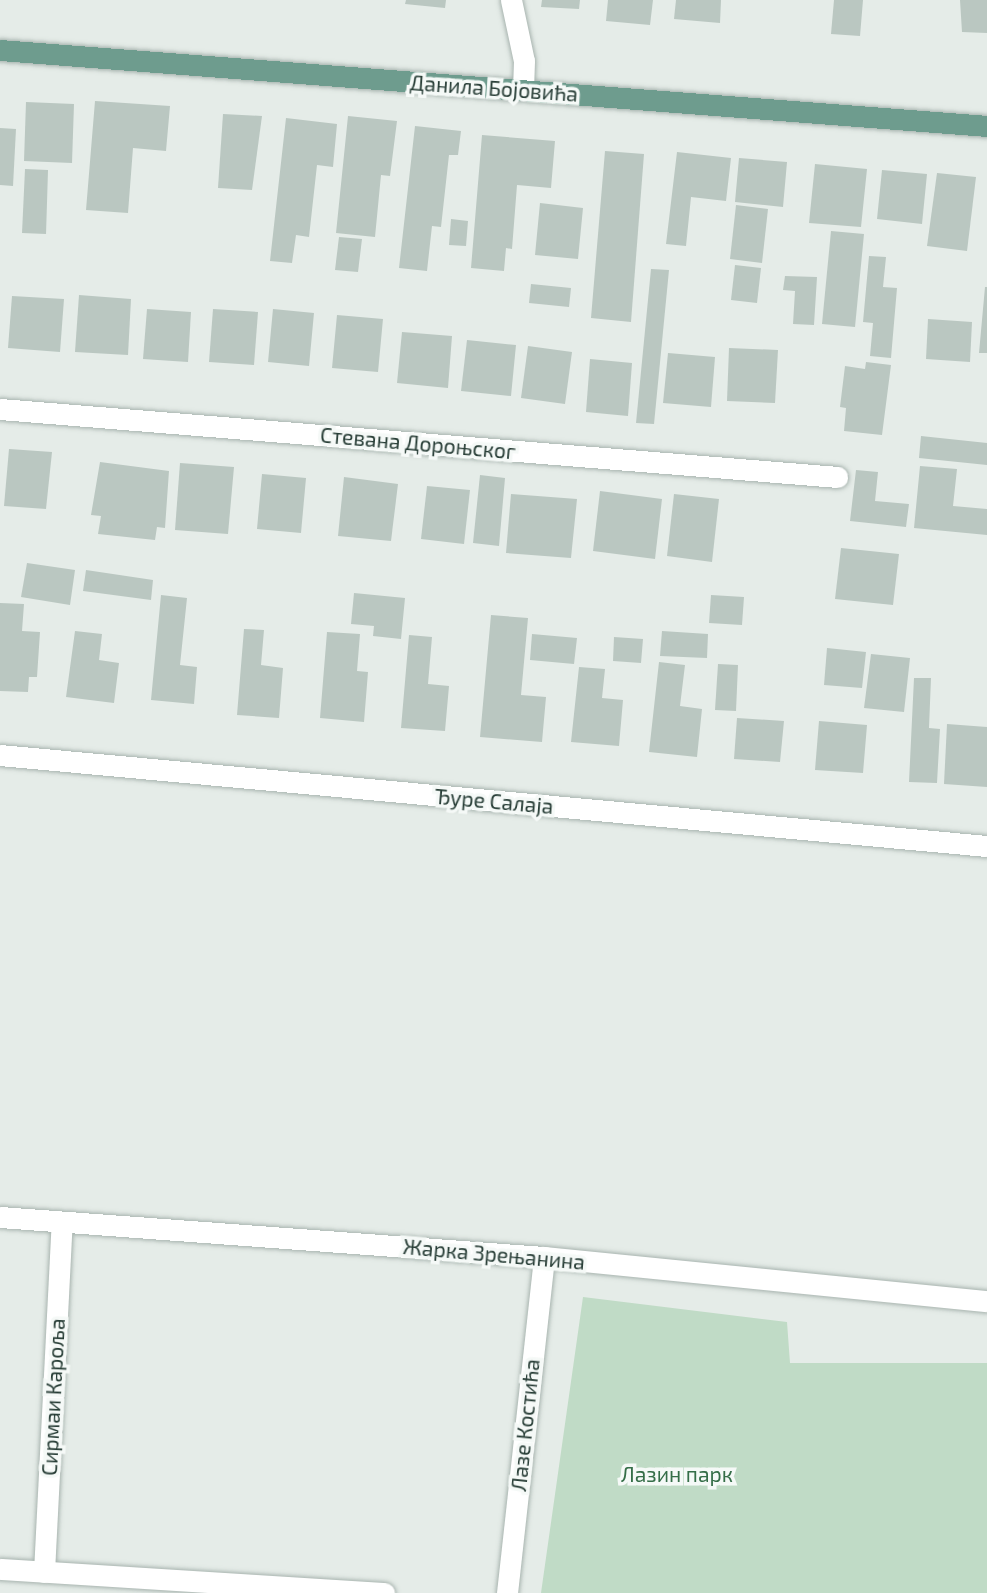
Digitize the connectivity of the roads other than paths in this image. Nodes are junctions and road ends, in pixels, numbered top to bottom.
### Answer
1 (511, 0) edge
2 (0, 50) edge
3 (523, 90) junction
4 (987, 126) edge
5 (0, 409) edge
6 (837, 477) dead end
7 (0, 755) edge
8 (987, 846) edge
9 (0, 1217) edge
10 (62, 1222) junction
11 (544, 1257) junction
12 (987, 1301) edge
13 (0, 1569) edge
14 (44, 1572) junction
15 (384, 1593) edge
16 (507, 1593) edge

1 - 3 street
2 - 3 main road, Данила Бојовића
3 - 4 main road, Данила Бојовића
5 - 6 street, Стевана Дороњског
7 - 8 street, Ђуре Салаја
9 - 10 street, Жарка Зрењанина
10 - 11 street, Жарка Зрењанина
10 - 14 street, Сирмаи Кароља
11 - 12 street, Жарка Зрењанина
11 - 16 street, Лазе Костића
13 - 14 street
14 - 15 street

